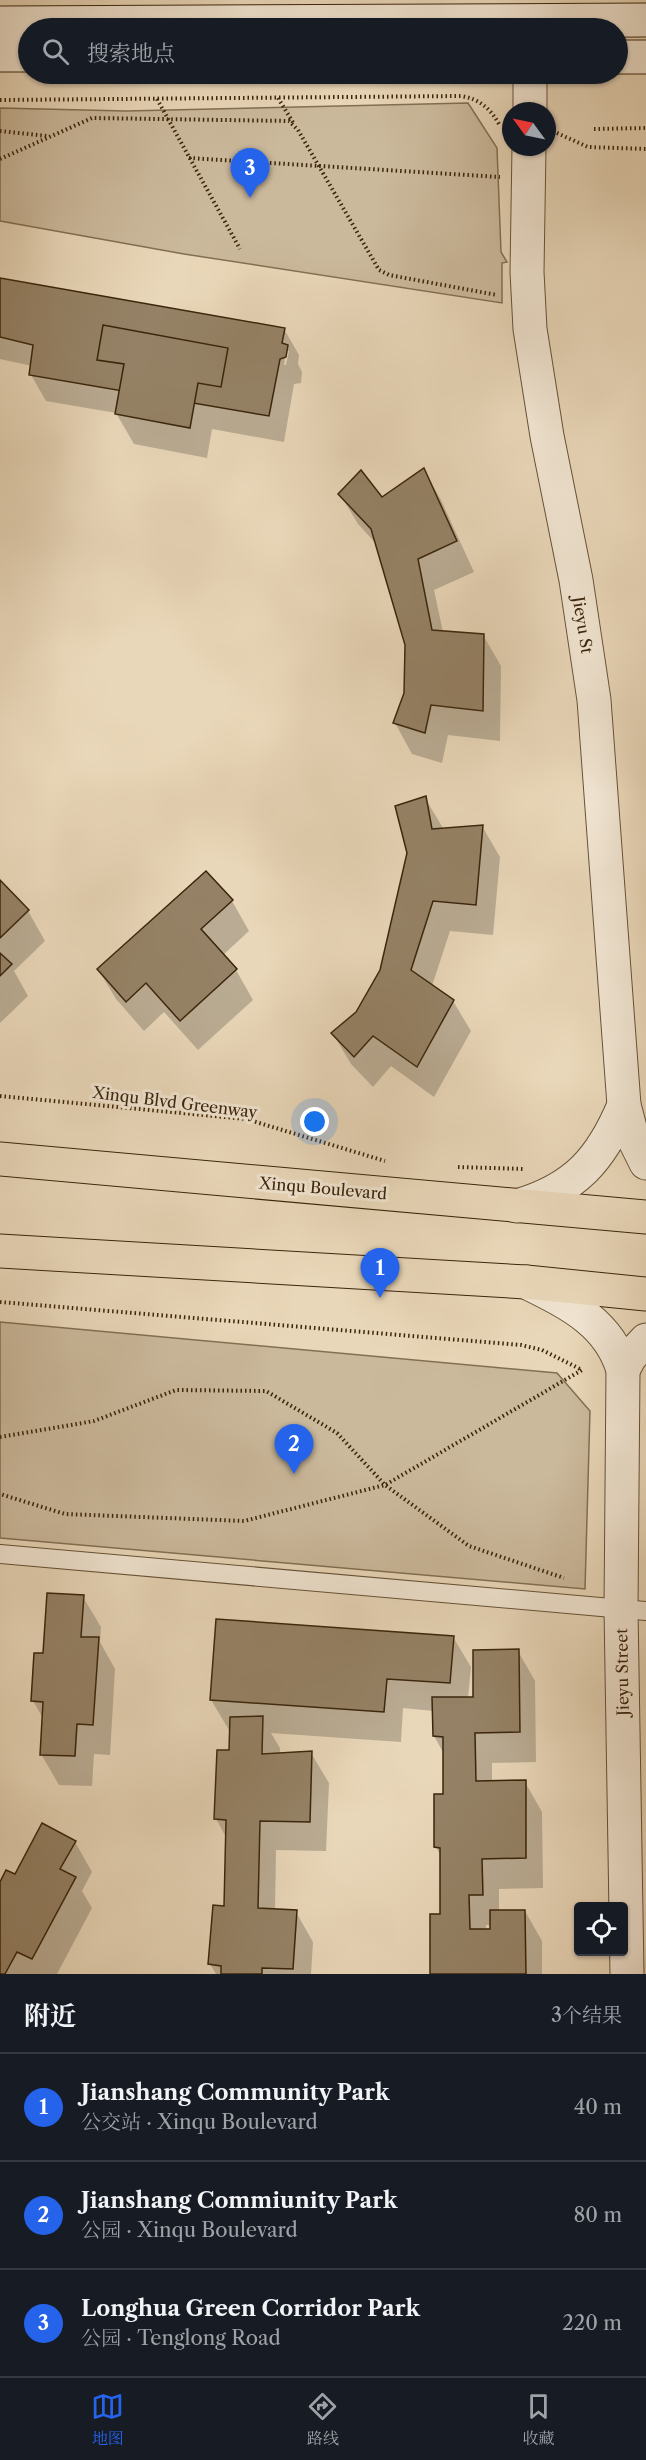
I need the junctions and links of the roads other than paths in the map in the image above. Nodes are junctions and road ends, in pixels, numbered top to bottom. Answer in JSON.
{"nodes":[{"id":1,"x":516,"y":16,"type":"edge"},
{"id":2,"x":369,"y":18,"type":"edge"},
{"id":3,"x":581,"y":18,"type":"edge"},
{"id":4,"x":628,"y":19,"type":"edge"},
{"id":5,"x":646,"y":20,"type":"edge"},
{"id":6,"x":0,"y":23,"type":"edge"},
{"id":7,"x":18,"y":23,"type":"edge"},
{"id":8,"x":0,"y":55,"type":"edge"},
{"id":9,"x":18,"y":55,"type":"edge"},
{"id":10,"x":628,"y":57,"type":"edge"},
{"id":11,"x":646,"y":57,"type":"edge"},
{"id":12,"x":530,"y":84,"type":"edge"},
{"id":13,"x":530,"y":102,"type":"edge"},
{"id":14,"x":540,"y":156,"type":"edge"},
{"id":15,"x":624,"y":1105,"type":"junction"},
{"id":16,"x":0,"y":1159,"type":"edge"},
{"id":17,"x":646,"y":1163,"type":"edge"},
{"id":18,"x":518,"y":1206,"type":"junction"},
{"id":19,"x":646,"y":1217,"type":"edge"},
{"id":20,"x":0,"y":1251,"type":"edge"},
{"id":21,"x":526,"y":1282,"type":"junction"},
{"id":22,"x":646,"y":1294,"type":"edge"},
{"id":23,"x":646,"y":1340,"type":"edge"},
{"id":24,"x":623,"y":1370,"type":"junction"},
{"id":25,"x":0,"y":1554,"type":"edge"},
{"id":26,"x":634,"y":1610,"type":"edge"},
{"id":27,"x":627,"y":1974,"type":"edge"}],
"edges":[{"from":1,"to":2,"type":"street"},
{"from":1,"to":3,"type":"street"},
{"from":4,"to":5,"type":"street"},
{"from":6,"to":7,"type":"street"},
{"from":8,"to":9,"type":"street"},
{"from":10,"to":11,"type":"street"},
{"from":12,"to":13,"type":"street"},
{"from":14,"to":15,"type":"street","name":"Jieyu St"},
{"from":15,"to":17,"type":"street","name":"Jieyu St"},
{"from":15,"to":18,"type":"street"},
{"from":16,"to":18,"type":"main road","name":"Xinqu Boulevard"},
{"from":18,"to":19,"type":"main road","name":"Xinqu Boulevard"},
{"from":20,"to":21,"type":"main road"},
{"from":21,"to":22,"type":"main road"},
{"from":21,"to":24,"type":"street","name":"Jieyu Street"},
{"from":23,"to":24,"type":"street"},
{"from":24,"to":26,"type":"street","name":"Jieyu Street"},
{"from":25,"to":26,"type":"lane"},
{"from":26,"to":27,"type":"street","name":"Jieyu Street"}]}
